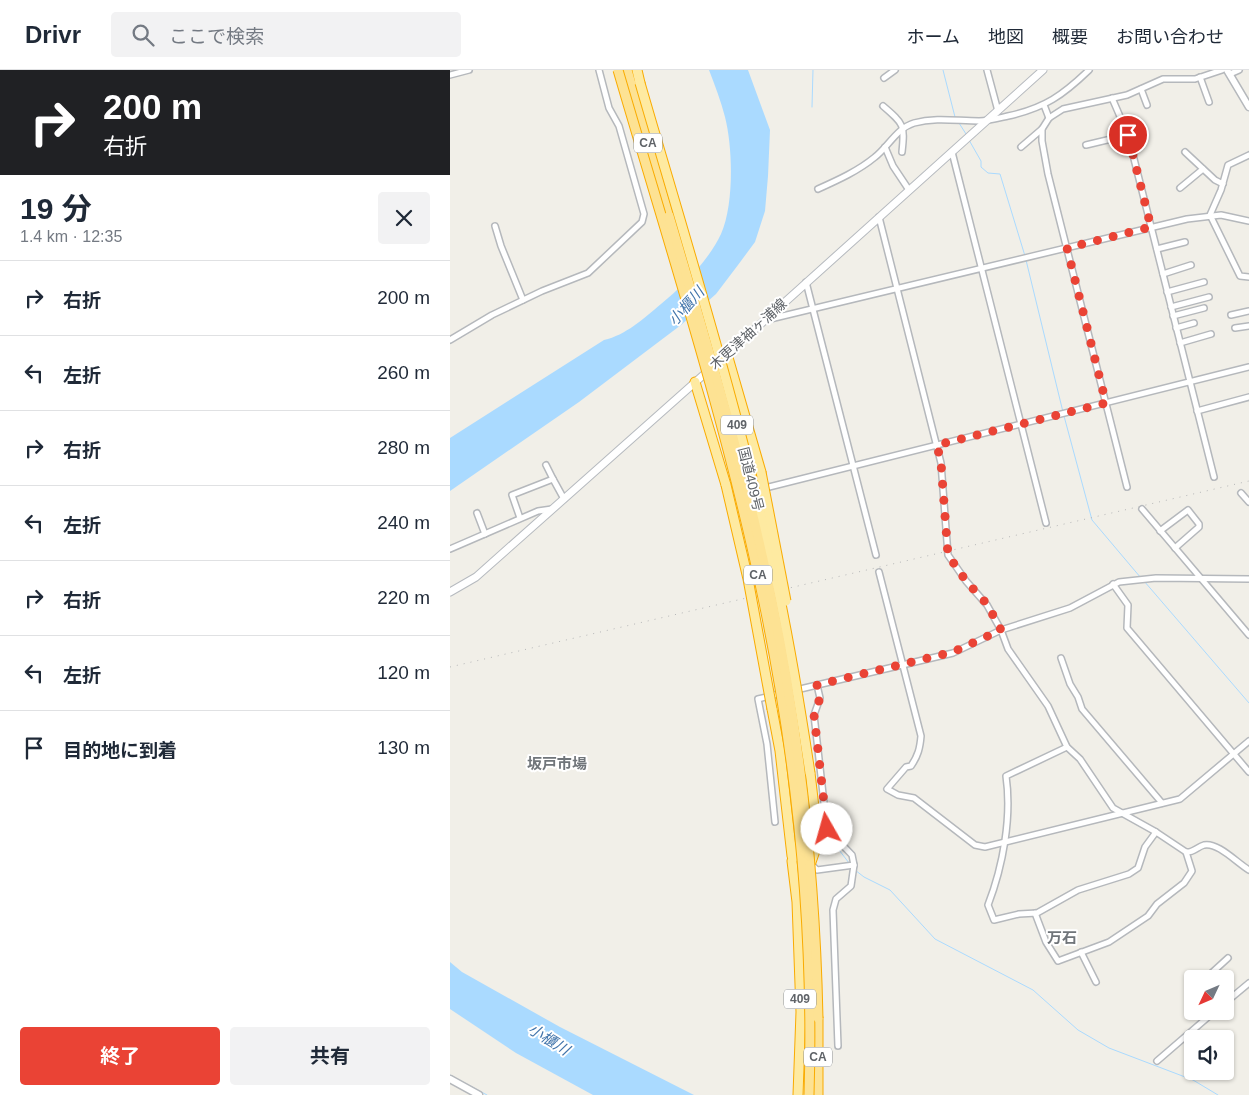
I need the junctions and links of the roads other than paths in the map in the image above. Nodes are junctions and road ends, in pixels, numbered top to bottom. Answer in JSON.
{"nodes":[{"id":1,"x":468,"y":70,"type":"edge"},
{"id":2,"x":600,"y":70,"type":"edge"},
{"id":3,"x":618,"y":70,"type":"edge"},
{"id":4,"x":627,"y":70,"type":"edge"},
{"id":5,"x":637,"y":70,"type":"edge"},
{"id":6,"x":895,"y":70,"type":"edge"},
{"id":7,"x":988,"y":70,"type":"edge"},
{"id":8,"x":1043,"y":70,"type":"edge"},
{"id":9,"x":1089,"y":70,"type":"edge"},
{"id":10,"x":1222,"y":70,"type":"edge"},
{"id":11,"x":1239,"y":70,"type":"edge"},
{"id":12,"x":1228,"y":72,"type":"edge"},
{"id":13,"x":450,"y":75,"type":"edge"},
{"id":14,"x":1200,"y":77,"type":"junction"},
{"id":15,"x":884,"y":78,"type":"dead end"},
{"id":16,"x":1141,"y":89,"type":"junction"},
{"id":17,"x":1112,"y":98,"type":"junction"},
{"id":18,"x":1209,"y":102,"type":"dead end"},
{"id":19,"x":1044,"y":105,"type":"junction"},
{"id":20,"x":1147,"y":105,"type":"dead end"},
{"id":21,"x":883,"y":106,"type":"dead end"},
{"id":22,"x":1249,"y":106,"type":"edge"},
{"id":23,"x":998,"y":111,"type":"junction"},
{"id":24,"x":1049,"y":118,"type":"junction"},
{"id":25,"x":988,"y":120,"type":"junction"},
{"id":26,"x":904,"y":128,"type":"junction"},
{"id":27,"x":1042,"y":129,"type":"junction"},
{"id":28,"x":1128,"y":135,"type":"junction"},
{"id":29,"x":1086,"y":145,"type":"dead end"},
{"id":30,"x":885,"y":147,"type":"junction"},
{"id":31,"x":1021,"y":147,"type":"dead end"},
{"id":32,"x":902,"y":152,"type":"dead end"},
{"id":33,"x":952,"y":152,"type":"junction"},
{"id":34,"x":1185,"y":152,"type":"dead end"},
{"id":35,"x":1249,"y":155,"type":"edge"},
{"id":36,"x":1203,"y":169,"type":"junction"},
{"id":37,"x":1223,"y":184,"type":"junction"},
{"id":38,"x":1180,"y":188,"type":"dead end"},
{"id":39,"x":818,"y":189,"type":"dead end"},
{"id":40,"x":909,"y":190,"type":"junction"},
{"id":41,"x":1210,"y":216,"type":"junction"},
{"id":42,"x":879,"y":217,"type":"junction"},
{"id":43,"x":1249,"y":221,"type":"edge"},
{"id":44,"x":495,"y":226,"type":"dead end"},
{"id":45,"x":1151,"y":227,"type":"junction"},
{"id":46,"x":1185,"y":242,"type":"dead end"},
{"id":47,"x":1067,"y":248,"type":"junction"},
{"id":48,"x":1157,"y":249,"type":"junction"},
{"id":49,"x":1191,"y":265,"type":"dead end"},
{"id":50,"x":982,"y":269,"type":"junction"},
{"id":51,"x":1163,"y":274,"type":"junction"},
{"id":52,"x":1249,"y":277,"type":"edge"},
{"id":53,"x":806,"y":281,"type":"junction"},
{"id":54,"x":1204,"y":282,"type":"dead end"},
{"id":55,"x":897,"y":290,"type":"junction"},
{"id":56,"x":1168,"y":292,"type":"junction"},
{"id":57,"x":1208,"y":297,"type":"dead end"},
{"id":58,"x":523,"y":300,"type":"junction"},
{"id":59,"x":1171,"y":307,"type":"junction"},
{"id":60,"x":1204,"y":308,"type":"dead end"},
{"id":61,"x":812,"y":310,"type":"junction"},
{"id":62,"x":1249,"y":310,"type":"edge"},
{"id":63,"x":1231,"y":315,"type":"dead end"},
{"id":64,"x":1173,"y":316,"type":"junction"},
{"id":65,"x":763,"y":321,"type":"junction"},
{"id":66,"x":1194,"y":323,"type":"dead end"},
{"id":67,"x":1249,"y":326,"type":"edge"},
{"id":68,"x":1176,"y":328,"type":"junction"},
{"id":69,"x":1235,"y":328,"type":"dead end"},
{"id":70,"x":1211,"y":334,"type":"dead end"},
{"id":71,"x":450,"y":340,"type":"edge"},
{"id":72,"x":1180,"y":343,"type":"junction"},
{"id":73,"x":727,"y":354,"type":"junction"},
{"id":74,"x":1249,"y":368,"type":"edge"},
{"id":75,"x":695,"y":382,"type":"junction"},
{"id":76,"x":1190,"y":382,"type":"junction"},
{"id":77,"x":1249,"y":397,"type":"edge"},
{"id":78,"x":1106,"y":403,"type":"junction"},
{"id":79,"x":1197,"y":411,"type":"junction"},
{"id":80,"x":1021,"y":424,"type":"junction"},
{"id":81,"x":937,"y":445,"type":"junction"},
{"id":82,"x":546,"y":465,"type":"dead end"},
{"id":83,"x":854,"y":467,"type":"junction"},
{"id":84,"x":1214,"y":477,"type":"dead end"},
{"id":85,"x":553,"y":479,"type":"junction"},
{"id":86,"x":769,"y":487,"type":"dead end"},
{"id":87,"x":1127,"y":487,"type":"dead end"},
{"id":88,"x":1241,"y":493,"type":"dead end"},
{"id":89,"x":564,"y":499,"type":"junction"},
{"id":90,"x":1249,"y":502,"type":"edge"},
{"id":91,"x":552,"y":509,"type":"junction"},
{"id":92,"x":1142,"y":509,"type":"dead end"},
{"id":93,"x":477,"y":512,"type":"dead end"},
{"id":94,"x":520,"y":518,"type":"junction"},
{"id":95,"x":1046,"y":523,"type":"dead end"},
{"id":96,"x":1160,"y":531,"type":"junction"},
{"id":97,"x":485,"y":534,"type":"junction"},
{"id":98,"x":1175,"y":548,"type":"junction"},
{"id":99,"x":450,"y":549,"type":"edge"},
{"id":100,"x":876,"y":555,"type":"dead end"},
{"id":101,"x":879,"y":572,"type":"dead end"},
{"id":102,"x":1200,"y":578,"type":"junction"},
{"id":103,"x":1249,"y":579,"type":"edge"},
{"id":104,"x":1113,"y":584,"type":"junction"},
{"id":105,"x":450,"y":592,"type":"edge"},
{"id":106,"x":1001,"y":630,"type":"junction"},
{"id":107,"x":1249,"y":635,"type":"edge"},
{"id":108,"x":1062,"y":658,"type":"dead end"},
{"id":109,"x":903,"y":664,"type":"junction"},
{"id":110,"x":817,"y":685,"type":"junction"},
{"id":111,"x":800,"y":705,"type":"junction"},
{"id":112,"x":1249,"y":741,"type":"edge"},
{"id":113,"x":1067,"y":747,"type":"junction"},
{"id":114,"x":1234,"y":754,"type":"junction"},
{"id":115,"x":1249,"y":772,"type":"edge"},
{"id":116,"x":1162,"y":803,"type":"junction"},
{"id":117,"x":814,"y":808,"type":"junction"},
{"id":118,"x":1120,"y":813,"type":"junction"},
{"id":119,"x":775,"y":822,"type":"dead end"},
{"id":120,"x":1156,"y":832,"type":"junction"},
{"id":121,"x":1004,"y":843,"type":"junction"},
{"id":122,"x":1186,"y":852,"type":"junction"},
{"id":123,"x":792,"y":861,"type":"junction"},
{"id":124,"x":811,"y":864,"type":"junction"},
{"id":125,"x":854,"y":865,"type":"junction"},
{"id":126,"x":1249,"y":870,"type":"edge"},
{"id":127,"x":797,"y":902,"type":"junction"},
{"id":128,"x":1035,"y":913,"type":"junction"},
{"id":129,"x":1081,"y":952,"type":"junction"},
{"id":130,"x":1228,"y":958,"type":"dead end"},
{"id":131,"x":1215,"y":970,"type":"edge"},
{"id":132,"x":1096,"y":982,"type":"dead end"},
{"id":133,"x":1249,"y":983,"type":"edge"},
{"id":134,"x":1234,"y":996,"type":"edge"},
{"id":135,"x":1205,"y":1020,"type":"edge"},
{"id":136,"x":838,"y":1046,"type":"dead end"},
{"id":137,"x":1157,"y":1061,"type":"dead end"},
{"id":138,"x":450,"y":1079,"type":"edge"},
{"id":139,"x":479,"y":1095,"type":"edge"},
{"id":140,"x":798,"y":1095,"type":"edge"},
{"id":141,"x":809,"y":1095,"type":"edge"},
{"id":142,"x":818,"y":1095,"type":"edge"}],
"edges":[{"from":1,"to":13,"type":"street"},
{"from":2,"to":58,"type":"street"},
{"from":3,"to":141,"type":"highway","number":"CA","bridge":true},
{"from":4,"to":142,"type":"highway","number":"CA","bridge":true},
{"from":5,"to":111,"type":"highway","name":"国道409号","number":"409","bridge":true},
{"from":6,"to":15,"type":"street"},
{"from":7,"to":23,"type":"street"},
{"from":8,"to":23,"type":"main road","name":"木更津袖ヶ浦線"},
{"from":9,"to":19,"type":"street"},
{"from":10,"to":14,"type":"street"},
{"from":11,"to":12,"type":"street"},
{"from":12,"to":22,"type":"street"},
{"from":14,"to":16,"type":"street"},
{"from":14,"to":18,"type":"street"},
{"from":16,"to":17,"type":"street"},
{"from":16,"to":20,"type":"street"},
{"from":17,"to":24,"type":"street"},
{"from":17,"to":28,"type":"street"},
{"from":19,"to":24,"type":"street"},
{"from":19,"to":25,"type":"street"},
{"from":21,"to":26,"type":"street"},
{"from":23,"to":25,"type":"main road","name":"木更津袖ヶ浦線"},
{"from":24,"to":27,"type":"street"},
{"from":25,"to":26,"type":"street"},
{"from":25,"to":33,"type":"main road","name":"木更津袖ヶ浦線"},
{"from":26,"to":30,"type":"street"},
{"from":26,"to":32,"type":"street"},
{"from":27,"to":31,"type":"street"},
{"from":27,"to":47,"type":"street"},
{"from":28,"to":29,"type":"street"},
{"from":28,"to":45,"type":"street"},
{"from":30,"to":39,"type":"street"},
{"from":30,"to":40,"type":"street"},
{"from":33,"to":40,"type":"main road","name":"木更津袖ヶ浦線"},
{"from":33,"to":50,"type":"street"},
{"from":34,"to":36,"type":"street"},
{"from":35,"to":37,"type":"street"},
{"from":36,"to":37,"type":"street"},
{"from":36,"to":38,"type":"street"},
{"from":37,"to":41,"type":"street"},
{"from":40,"to":42,"type":"main road","name":"木更津袖ヶ浦線"},
{"from":41,"to":43,"type":"street"},
{"from":41,"to":45,"type":"street"},
{"from":41,"to":52,"type":"street"},
{"from":42,"to":53,"type":"main road","name":"木更津袖ヶ浦線"},
{"from":42,"to":55,"type":"street"},
{"from":44,"to":58,"type":"street"},
{"from":45,"to":47,"type":"street"},
{"from":45,"to":48,"type":"street"},
{"from":46,"to":48,"type":"street"},
{"from":47,"to":50,"type":"street"},
{"from":47,"to":78,"type":"street"},
{"from":48,"to":51,"type":"street"},
{"from":49,"to":51,"type":"street"},
{"from":50,"to":55,"type":"street"},
{"from":50,"to":80,"type":"street"},
{"from":51,"to":56,"type":"street"},
{"from":53,"to":61,"type":"street"},
{"from":53,"to":65,"type":"main road","name":"木更津袖ヶ浦線"},
{"from":54,"to":56,"type":"street"},
{"from":55,"to":61,"type":"street"},
{"from":55,"to":81,"type":"street"},
{"from":56,"to":59,"type":"street"},
{"from":57,"to":59,"type":"street"},
{"from":58,"to":71,"type":"street"},
{"from":59,"to":64,"type":"street"},
{"from":60,"to":64,"type":"street"},
{"from":61,"to":65,"type":"street"},
{"from":61,"to":83,"type":"street"},
{"from":62,"to":63,"type":"street"},
{"from":64,"to":68,"type":"street"},
{"from":65,"to":73,"type":"main road","name":"木更津袖ヶ浦線"},
{"from":66,"to":68,"type":"street"},
{"from":67,"to":69,"type":"street"},
{"from":68,"to":72,"type":"street"},
{"from":70,"to":72,"type":"street"},
{"from":72,"to":76,"type":"street"},
{"from":73,"to":75,"type":"main road","name":"木更津袖ヶ浦線"},
{"from":73,"to":111,"type":"highway","bridge":true},
{"from":74,"to":76,"type":"street"},
{"from":75,"to":89,"type":"main road","name":"木更津袖ヶ浦線"},
{"from":75,"to":123,"type":"highway","bridge":true},
{"from":76,"to":78,"type":"street"},
{"from":76,"to":79,"type":"street"},
{"from":77,"to":79,"type":"street"},
{"from":78,"to":80,"type":"street"},
{"from":78,"to":87,"type":"street"},
{"from":79,"to":84,"type":"street"},
{"from":80,"to":81,"type":"street"},
{"from":80,"to":95,"type":"street"},
{"from":81,"to":83,"type":"street"},
{"from":81,"to":106,"type":"street"},
{"from":82,"to":85,"type":"street"},
{"from":83,"to":86,"type":"street"},
{"from":83,"to":100,"type":"street"},
{"from":85,"to":89,"type":"street"},
{"from":85,"to":94,"type":"street"},
{"from":88,"to":90,"type":"street"},
{"from":89,"to":91,"type":"main road","name":"木更津袖ヶ浦線"},
{"from":91,"to":94,"type":"street"},
{"from":91,"to":105,"type":"main road","name":"木更津袖ヶ浦線"},
{"from":92,"to":96,"type":"street"},
{"from":93,"to":97,"type":"street"},
{"from":94,"to":97,"type":"street"},
{"from":96,"to":98,"type":"street"},
{"from":96,"to":98,"type":"street"},
{"from":97,"to":99,"type":"street"},
{"from":98,"to":102,"type":"street"},
{"from":101,"to":109,"type":"street"},
{"from":102,"to":103,"type":"street"},
{"from":102,"to":104,"type":"street"},
{"from":102,"to":107,"type":"street"},
{"from":104,"to":106,"type":"street"},
{"from":104,"to":114,"type":"street"},
{"from":106,"to":109,"type":"street"},
{"from":106,"to":113,"type":"street"},
{"from":108,"to":116,"type":"street"},
{"from":109,"to":110,"type":"street"},
{"from":109,"to":121,"type":"street"},
{"from":110,"to":119,"type":"street"},
{"from":110,"to":125,"type":"street"},
{"from":111,"to":117,"type":"highway","name":"国道409号","number":"409","bridge":true},
{"from":112,"to":114,"type":"street"},
{"from":113,"to":118,"type":"street"},
{"from":113,"to":121,"type":"street"},
{"from":114,"to":115,"type":"street"},
{"from":114,"to":116,"type":"street"},
{"from":116,"to":118,"type":"street"},
{"from":117,"to":123,"type":"highway","name":"国道409号","number":"409"},
{"from":117,"to":124,"type":"highway","name":"国道409号","number":"409"},
{"from":118,"to":120,"type":"street"},
{"from":118,"to":121,"type":"street"},
{"from":120,"to":122,"type":"street"},
{"from":120,"to":128,"type":"street"},
{"from":121,"to":128,"type":"street"},
{"from":122,"to":126,"type":"street"},
{"from":122,"to":129,"type":"street"},
{"from":123,"to":127,"type":"highway","name":"国道409号","number":"409"},
{"from":124,"to":125,"type":"street"},
{"from":124,"to":127,"type":"highway","name":"国道409号","number":"409"},
{"from":125,"to":136,"type":"street"},
{"from":127,"to":140,"type":"highway","name":"国道409号","number":"409"},
{"from":128,"to":129,"type":"street"},
{"from":129,"to":132,"type":"street"},
{"from":130,"to":131,"type":"street"},
{"from":133,"to":134,"type":"street"},
{"from":135,"to":137,"type":"street"},
{"from":138,"to":139,"type":"street"}]}
